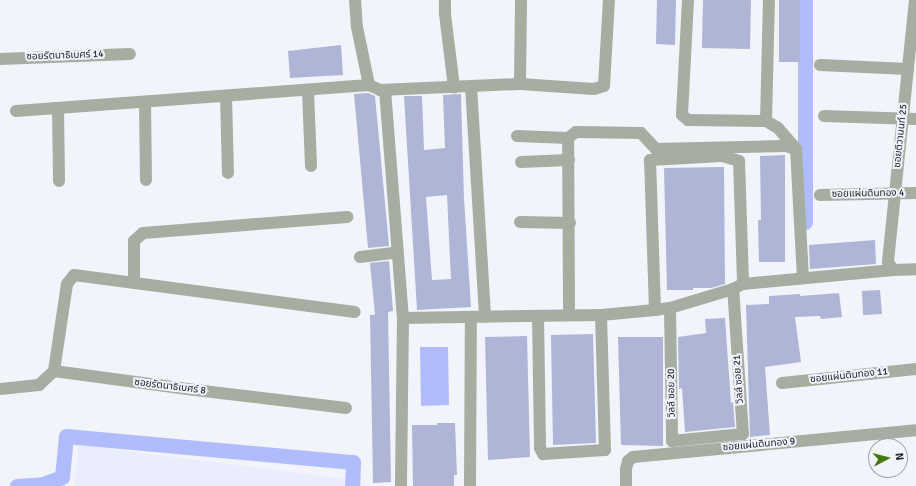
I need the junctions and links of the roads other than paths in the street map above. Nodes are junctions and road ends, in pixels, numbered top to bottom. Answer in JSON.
{"nodes":[{"id":1,"x":355,"y":0,"type":"edge"},
{"id":2,"x":445,"y":0,"type":"edge"},
{"id":3,"x":521,"y":0,"type":"edge"},
{"id":4,"x":609,"y":0,"type":"edge"},
{"id":5,"x":688,"y":0,"type":"edge"},
{"id":6,"x":769,"y":0,"type":"edge"},
{"id":7,"x":915,"y":0,"type":"edge"},
{"id":8,"x":130,"y":54,"type":"dead end"},
{"id":9,"x":0,"y":59,"type":"edge"},
{"id":10,"x":820,"y":65,"type":"dead end"},
{"id":11,"x":908,"y":69,"type":"junction"},
{"id":12,"x":520,"y":84,"type":"junction"},
{"id":13,"x":369,"y":86,"type":"junction"},
{"id":14,"x":471,"y":86,"type":"junction"},
{"id":15,"x":454,"y":87,"type":"junction"},
{"id":16,"x":385,"y":90,"type":"junction"},
{"id":17,"x":308,"y":91,"type":"junction"},
{"id":18,"x":226,"y":97,"type":"junction"},
{"id":19,"x":145,"y":102,"type":"junction"},
{"id":20,"x":58,"y":108,"type":"junction"},
{"id":21,"x":16,"y":111,"type":"dead end"},
{"id":22,"x":824,"y":116,"type":"dead end"},
{"id":23,"x":903,"y":119,"type":"junction"},
{"id":24,"x":916,"y":119,"type":"edge"},
{"id":25,"x":766,"y":121,"type":"junction"},
{"id":26,"x":517,"y":136,"type":"dead end"},
{"id":27,"x":568,"y":138,"type":"junction"},
{"id":28,"x":796,"y":149,"type":"junction"},
{"id":29,"x":568,"y":160,"type":"junction"},
{"id":30,"x":521,"y":162,"type":"dead end"},
{"id":31,"x":311,"y":166,"type":"dead end"},
{"id":32,"x":228,"y":173,"type":"dead end"},
{"id":33,"x":146,"y":180,"type":"dead end"},
{"id":34,"x":59,"y":181,"type":"dead end"},
{"id":35,"x":916,"y":193,"type":"edge"},
{"id":36,"x":820,"y":195,"type":"dead end"},
{"id":37,"x":895,"y":195,"type":"junction"},
{"id":38,"x":347,"y":217,"type":"dead end"},
{"id":39,"x":520,"y":222,"type":"dead end"},
{"id":40,"x":570,"y":222,"type":"junction"},
{"id":41,"x":398,"y":252,"type":"junction"},
{"id":42,"x":360,"y":257,"type":"dead end"},
{"id":43,"x":916,"y":269,"type":"edge"},
{"id":44,"x":893,"y":270,"type":"junction"},
{"id":45,"x":803,"y":278,"type":"junction"},
{"id":46,"x":134,"y":283,"type":"junction"},
{"id":47,"x":738,"y":286,"type":"junction"},
{"id":48,"x":569,"y":308,"type":"dead end"},
{"id":49,"x":670,"y":308,"type":"junction"},
{"id":50,"x":655,"y":310,"type":"junction"},
{"id":51,"x":355,"y":312,"type":"dead end"},
{"id":52,"x":601,"y":315,"type":"junction"},
{"id":53,"x":538,"y":316,"type":"junction"},
{"id":54,"x":485,"y":317,"type":"junction"},
{"id":55,"x":403,"y":318,"type":"junction"},
{"id":56,"x":472,"y":318,"type":"junction"},
{"id":57,"x":916,"y":369,"type":"edge"},
{"id":58,"x":54,"y":371,"type":"junction"},
{"id":59,"x":782,"y":383,"type":"dead end"},
{"id":60,"x":0,"y":389,"type":"edge"},
{"id":61,"x":346,"y":408,"type":"dead end"},
{"id":62,"x":916,"y":430,"type":"edge"},
{"id":63,"x":710,"y":437,"type":"joint"},
{"id":64,"x":401,"y":486,"type":"edge"},
{"id":65,"x":470,"y":486,"type":"edge"},
{"id":66,"x":626,"y":486,"type":"edge"}],
"edges":[{"from":1,"to":13,"type":"street"},
{"from":2,"to":15,"type":"street"},
{"from":3,"to":12,"type":"street"},
{"from":4,"to":12,"type":"street"},
{"from":5,"to":25,"type":"street"},
{"from":6,"to":25,"type":"street"},
{"from":7,"to":11,"type":"street","name":"ซอยติวานนท์ 25"},
{"from":8,"to":9,"type":"street","name":"ซอยรัตนาธิเบศร์ 14"},
{"from":10,"to":11,"type":"street"},
{"from":11,"to":23,"type":"street","name":"ซอยติวานนท์ 25"},
{"from":12,"to":14,"type":"street"},
{"from":13,"to":16,"type":"street"},
{"from":13,"to":17,"type":"street"},
{"from":14,"to":15,"type":"street"},
{"from":14,"to":54,"type":"street"},
{"from":15,"to":16,"type":"street"},
{"from":16,"to":41,"type":"street"},
{"from":17,"to":18,"type":"street"},
{"from":17,"to":31,"type":"street"},
{"from":18,"to":19,"type":"street"},
{"from":18,"to":32,"type":"street"},
{"from":19,"to":20,"type":"street"},
{"from":19,"to":33,"type":"street"},
{"from":20,"to":21,"type":"street"},
{"from":20,"to":34,"type":"street"},
{"from":22,"to":23,"type":"street"},
{"from":23,"to":24,"type":"street"},
{"from":23,"to":37,"type":"street","name":"ซอยติวานนท์ 25"},
{"from":25,"to":28,"type":"street"},
{"from":26,"to":27,"type":"street"},
{"from":27,"to":28,"type":"street"},
{"from":27,"to":29,"type":"street"},
{"from":28,"to":45,"type":"street"},
{"from":29,"to":30,"type":"street"},
{"from":29,"to":40,"type":"street"},
{"from":35,"to":37,"type":"street","name":"ซอยแผ่นดินทอง 4"},
{"from":36,"to":37,"type":"street","name":"ซอยแผ่นดินทอง 4"},
{"from":37,"to":44,"type":"street","name":"ซอยติวานนท์ 25"},
{"from":38,"to":46,"type":"street"},
{"from":39,"to":40,"type":"street"},
{"from":40,"to":48,"type":"street"},
{"from":41,"to":42,"type":"street"},
{"from":41,"to":55,"type":"street"},
{"from":43,"to":44,"type":"street"},
{"from":44,"to":45,"type":"street"},
{"from":45,"to":47,"type":"street"},
{"from":46,"to":51,"type":"street"},
{"from":46,"to":58,"type":"street"},
{"from":47,"to":49,"type":"street"},
{"from":47,"to":50,"type":"street"},
{"from":47,"to":63,"type":"street","name":"วิลล์ ซอย 21"},
{"from":49,"to":50,"type":"street"},
{"from":49,"to":63,"type":"street","name":"วิลล์ ซอย 20"},
{"from":50,"to":52,"type":"street"},
{"from":52,"to":53,"type":"street"},
{"from":52,"to":53,"type":"street"},
{"from":53,"to":54,"type":"street"},
{"from":54,"to":56,"type":"street"},
{"from":55,"to":56,"type":"street"},
{"from":55,"to":64,"type":"street"},
{"from":56,"to":65,"type":"street"},
{"from":57,"to":59,"type":"street","name":"ซอยแผ่นดินทอง 11"},
{"from":58,"to":60,"type":"street"},
{"from":58,"to":61,"type":"street","name":"ซอยรัตนาธิเบศร์ 8"},
{"from":62,"to":66,"type":"street","name":"ซอยแผ่นดินทอง 9"}]}
